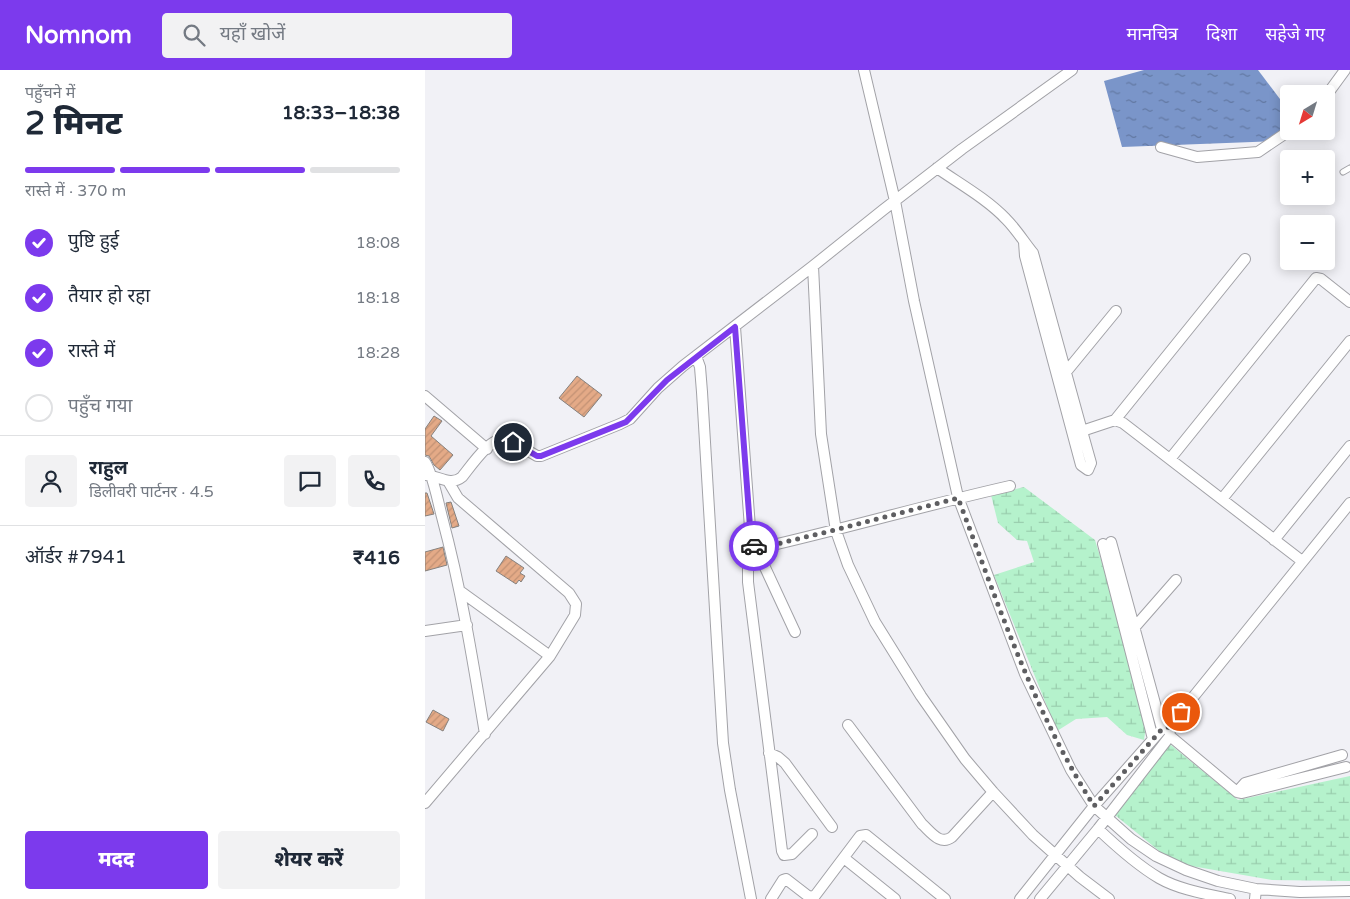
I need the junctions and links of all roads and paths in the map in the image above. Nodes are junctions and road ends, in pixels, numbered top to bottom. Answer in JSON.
{"nodes":[{"id":1,"x":864,"y":70,"type":"edge"},
{"id":2,"x":1072,"y":70,"type":"edge"},
{"id":3,"x":1345,"y":70,"type":"edge"},
{"id":4,"x":1334,"y":85,"type":"edge"},
{"id":5,"x":1280,"y":137,"type":"edge"},
{"id":6,"x":1161,"y":147,"type":"dead end"},
{"id":7,"x":937,"y":168,"type":"junction"},
{"id":8,"x":1350,"y":168,"type":"edge"},
{"id":9,"x":1343,"y":172,"type":"dead end"},
{"id":10,"x":895,"y":201,"type":"junction"},
{"id":11,"x":1024,"y":242,"type":"junction"},
{"id":12,"x":1245,"y":259,"type":"dead end"},
{"id":13,"x":813,"y":266,"type":"junction"},
{"id":14,"x":1350,"y":302,"type":"edge"},
{"id":15,"x":1116,"y":311,"type":"dead end"},
{"id":16,"x":735,"y":327,"type":"junction"},
{"id":17,"x":1350,"y":341,"type":"edge"},
{"id":18,"x":696,"y":356,"type":"junction"},
{"id":19,"x":1066,"y":372,"type":"junction"},
{"id":20,"x":425,"y":396,"type":"edge"},
{"id":21,"x":1115,"y":420,"type":"junction"},
{"id":22,"x":1082,"y":430,"type":"junction"},
{"id":23,"x":1350,"y":446,"type":"edge"},
{"id":24,"x":487,"y":449,"type":"junction"},
{"id":25,"x":1170,"y":459,"type":"junction"},
{"id":26,"x":425,"y":462,"type":"edge"},
{"id":27,"x":427,"y":475,"type":"edge"},
{"id":28,"x":448,"y":481,"type":"junction"},
{"id":29,"x":1010,"y":486,"type":"dead end"},
{"id":30,"x":958,"y":498,"type":"junction"},
{"id":31,"x":1222,"y":499,"type":"junction"},
{"id":32,"x":1350,"y":503,"type":"edge"},
{"id":33,"x":835,"y":530,"type":"junction"},
{"id":34,"x":1274,"y":540,"type":"junction"},
{"id":35,"x":1107,"y":543,"type":"dead end"},
{"id":36,"x":755,"y":547,"type":"junction"},
{"id":37,"x":1302,"y":562,"type":"junction"},
{"id":38,"x":1176,"y":580,"type":"dead end"},
{"id":39,"x":460,"y":591,"type":"junction"},
{"id":40,"x":467,"y":624,"type":"junction"},
{"id":41,"x":1130,"y":629,"type":"junction"},
{"id":42,"x":425,"y":631,"type":"edge"},
{"id":43,"x":795,"y":632,"type":"dead end"},
{"id":44,"x":550,"y":656,"type":"junction"},
{"id":45,"x":848,"y":725,"type":"dead end"},
{"id":46,"x":1167,"y":731,"type":"junction"},
{"id":47,"x":485,"y":734,"type":"junction"},
{"id":48,"x":1153,"y":739,"type":"junction"},
{"id":49,"x":769,"y":753,"type":"junction"},
{"id":50,"x":1342,"y":755,"type":"dead end"},
{"id":51,"x":1346,"y":767,"type":"dead end"},
{"id":52,"x":993,"y":792,"type":"junction"},
{"id":53,"x":1237,"y":792,"type":"junction"},
{"id":54,"x":427,"y":797,"type":"edge"},
{"id":55,"x":1094,"y":806,"type":"junction"},
{"id":56,"x":1106,"y":817,"type":"junction"},
{"id":57,"x":832,"y":826,"type":"dead end"},
{"id":58,"x":1098,"y":829,"type":"junction"},
{"id":59,"x":812,"y":834,"type":"dead end"},
{"id":60,"x":1055,"y":854,"type":"junction"},
{"id":61,"x":844,"y":858,"type":"junction"},
{"id":62,"x":1067,"y":866,"type":"junction"},
{"id":63,"x":1350,"y":891,"type":"edge"},
{"id":64,"x":1255,"y":894,"type":"edge"},
{"id":65,"x":1267,"y":894,"type":"edge"},
{"id":66,"x":751,"y":899,"type":"edge"},
{"id":67,"x":771,"y":899,"type":"edge"},
{"id":68,"x":895,"y":899,"type":"edge"},
{"id":69,"x":945,"y":899,"type":"edge"},
{"id":70,"x":1020,"y":899,"type":"edge"},
{"id":71,"x":1040,"y":899,"type":"edge"},
{"id":72,"x":1109,"y":899,"type":"edge"},
{"id":73,"x":1230,"y":899,"type":"edge"}],
"edges":[{"from":1,"to":10,"type":"street"},
{"from":2,"to":7,"type":"street"},
{"from":3,"to":4,"type":"street"},
{"from":5,"to":6,"type":"street"},
{"from":7,"to":10,"type":"street"},
{"from":7,"to":11,"type":"street"},
{"from":8,"to":9,"type":"lane"},
{"from":10,"to":13,"type":"street"},
{"from":10,"to":30,"type":"street"},
{"from":11,"to":19,"type":"street"},
{"from":11,"to":22,"type":"street"},
{"from":12,"to":21,"type":"street"},
{"from":13,"to":16,"type":"street"},
{"from":13,"to":33,"type":"street"},
{"from":14,"to":25,"type":"street"},
{"from":15,"to":19,"type":"street"},
{"from":16,"to":18,"type":"street"},
{"from":16,"to":36,"type":"street"},
{"from":17,"to":31,"type":"street"},
{"from":18,"to":24,"type":"street"},
{"from":18,"to":66,"type":"street"},
{"from":19,"to":22,"type":"street"},
{"from":20,"to":24,"type":"street"},
{"from":21,"to":22,"type":"street"},
{"from":21,"to":25,"type":"street"},
{"from":23,"to":34,"type":"street"},
{"from":24,"to":28,"type":"street"},
{"from":25,"to":31,"type":"street"},
{"from":26,"to":27,"type":"street"},
{"from":27,"to":28,"type":"street"},
{"from":27,"to":39,"type":"street"},
{"from":28,"to":44,"type":"street"},
{"from":29,"to":30,"type":"street"},
{"from":30,"to":33,"type":"street"},
{"from":30,"to":55,"type":"street"},
{"from":31,"to":34,"type":"street"},
{"from":32,"to":37,"type":"street"},
{"from":33,"to":36,"type":"street"},
{"from":33,"to":52,"type":"street"},
{"from":34,"to":37,"type":"street"},
{"from":35,"to":41,"type":"street"},
{"from":36,"to":43,"type":"street"},
{"from":36,"to":49,"type":"street"},
{"from":37,"to":46,"type":"street"},
{"from":38,"to":41,"type":"street"},
{"from":39,"to":40,"type":"street"},
{"from":39,"to":44,"type":"street"},
{"from":40,"to":42,"type":"street"},
{"from":40,"to":47,"type":"street"},
{"from":41,"to":46,"type":"street"},
{"from":41,"to":48,"type":"street"},
{"from":44,"to":47,"type":"street"},
{"from":45,"to":52,"type":"street"},
{"from":46,"to":48,"type":"street"},
{"from":46,"to":53,"type":"street"},
{"from":46,"to":56,"type":"street"},
{"from":47,"to":54,"type":"street"},
{"from":48,"to":55,"type":"street"},
{"from":49,"to":57,"type":"street"},
{"from":49,"to":59,"type":"street"},
{"from":50,"to":53,"type":"street"},
{"from":51,"to":53,"type":"street"},
{"from":52,"to":60,"type":"street"},
{"from":55,"to":56,"type":"street"},
{"from":55,"to":60,"type":"street"},
{"from":56,"to":58,"type":"street"},
{"from":56,"to":64,"type":"street"},
{"from":58,"to":62,"type":"street"},
{"from":58,"to":73,"type":"street"},
{"from":60,"to":62,"type":"street"},
{"from":60,"to":70,"type":"street"},
{"from":61,"to":67,"type":"street"},
{"from":61,"to":68,"type":"street"},
{"from":61,"to":69,"type":"street"},
{"from":62,"to":71,"type":"street"},
{"from":62,"to":72,"type":"street"},
{"from":63,"to":65,"type":"street"},
{"from":64,"to":65,"type":"street"}]}
